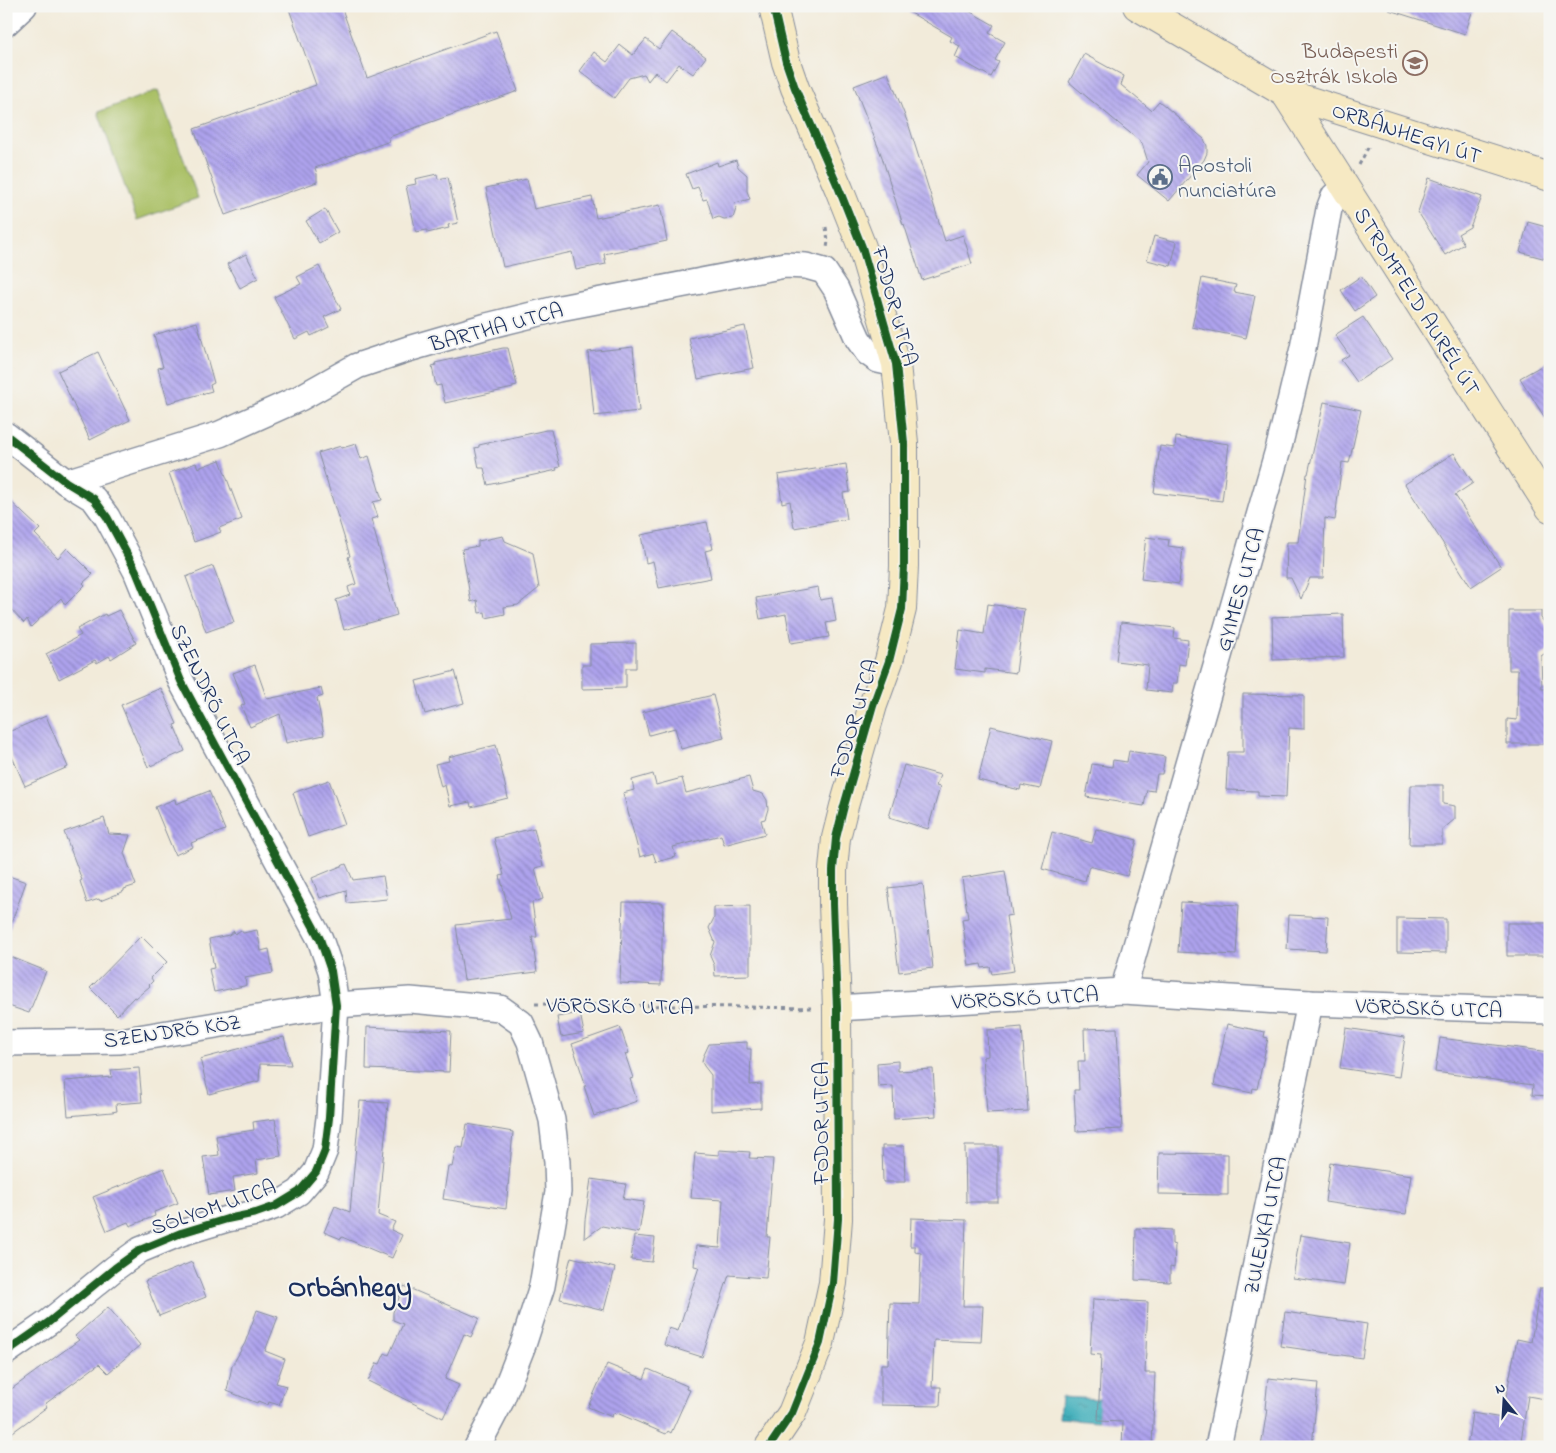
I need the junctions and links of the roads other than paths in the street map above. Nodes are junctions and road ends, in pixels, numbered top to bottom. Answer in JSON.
{"nodes":[{"id":1,"x":24,"y":6,"type":"edge"},
{"id":2,"x":773,"y":6,"type":"edge"},
{"id":3,"x":1138,"y":6,"type":"edge"},
{"id":4,"x":6,"y":23,"type":"edge"},
{"id":5,"x":1285,"y":93,"type":"junction"},
{"id":6,"x":1550,"y":177,"type":"edge"},
{"id":7,"x":1346,"y":188,"type":"junction"},
{"id":8,"x":896,"y":364,"type":"junction"},
{"id":9,"x":6,"y":434,"type":"edge"},
{"id":10,"x":66,"y":482,"type":"junction"},
{"id":11,"x":1550,"y":508,"type":"edge"},
{"id":12,"x":1123,"y":991,"type":"junction"},
{"id":13,"x":1310,"y":1003,"type":"junction"},
{"id":14,"x":336,"y":1005,"type":"junction"},
{"id":15,"x":837,"y":1008,"type":"junction"},
{"id":16,"x":1550,"y":1011,"type":"edge"},
{"id":17,"x":6,"y":1043,"type":"edge"},
{"id":18,"x":6,"y":1352,"type":"edge"},
{"id":19,"x":477,"y":1447,"type":"edge"},
{"id":20,"x":769,"y":1447,"type":"edge"},
{"id":21,"x":1218,"y":1447,"type":"edge"}],
"edges":[{"from":1,"to":4,"type":"street"},
{"from":2,"to":8,"type":"street","name":"FODOR UTCA"},
{"from":3,"to":5,"type":"street","name":"ORBÁNHEGYI ÚT"},
{"from":5,"to":6,"type":"street","name":"ORBÁNHEGYI ÚT"},
{"from":5,"to":7,"type":"street","name":"STROMFELD AURÉL ÚT"},
{"from":7,"to":11,"type":"street","name":"STROMFELD AURÉL ÚT"},
{"from":7,"to":12,"type":"street","name":"GYIMES UTCA"},
{"from":8,"to":10,"type":"street","name":"BARTHA UTCA"},
{"from":8,"to":15,"type":"street","name":"FODOR UTCA"},
{"from":9,"to":10,"type":"street","name":"SZENDRŐ UTCA"},
{"from":10,"to":14,"type":"street","name":"SZENDRŐ UTCA"},
{"from":12,"to":13,"type":"street","name":"VÖRÖSKŐ UTCA"},
{"from":12,"to":15,"type":"street","name":"VÖRÖSKŐ UTCA"},
{"from":13,"to":16,"type":"street","name":"VÖRÖSKŐ UTCA"},
{"from":13,"to":21,"type":"street","name":"ZULEJKA UTCA"},
{"from":14,"to":17,"type":"street","name":"SZENDRŐ KÖZ"},
{"from":14,"to":18,"type":"street","name":"SÓLYOM UTCA"},
{"from":14,"to":19,"type":"street"},
{"from":15,"to":20,"type":"street","name":"FODOR UTCA"}]}
